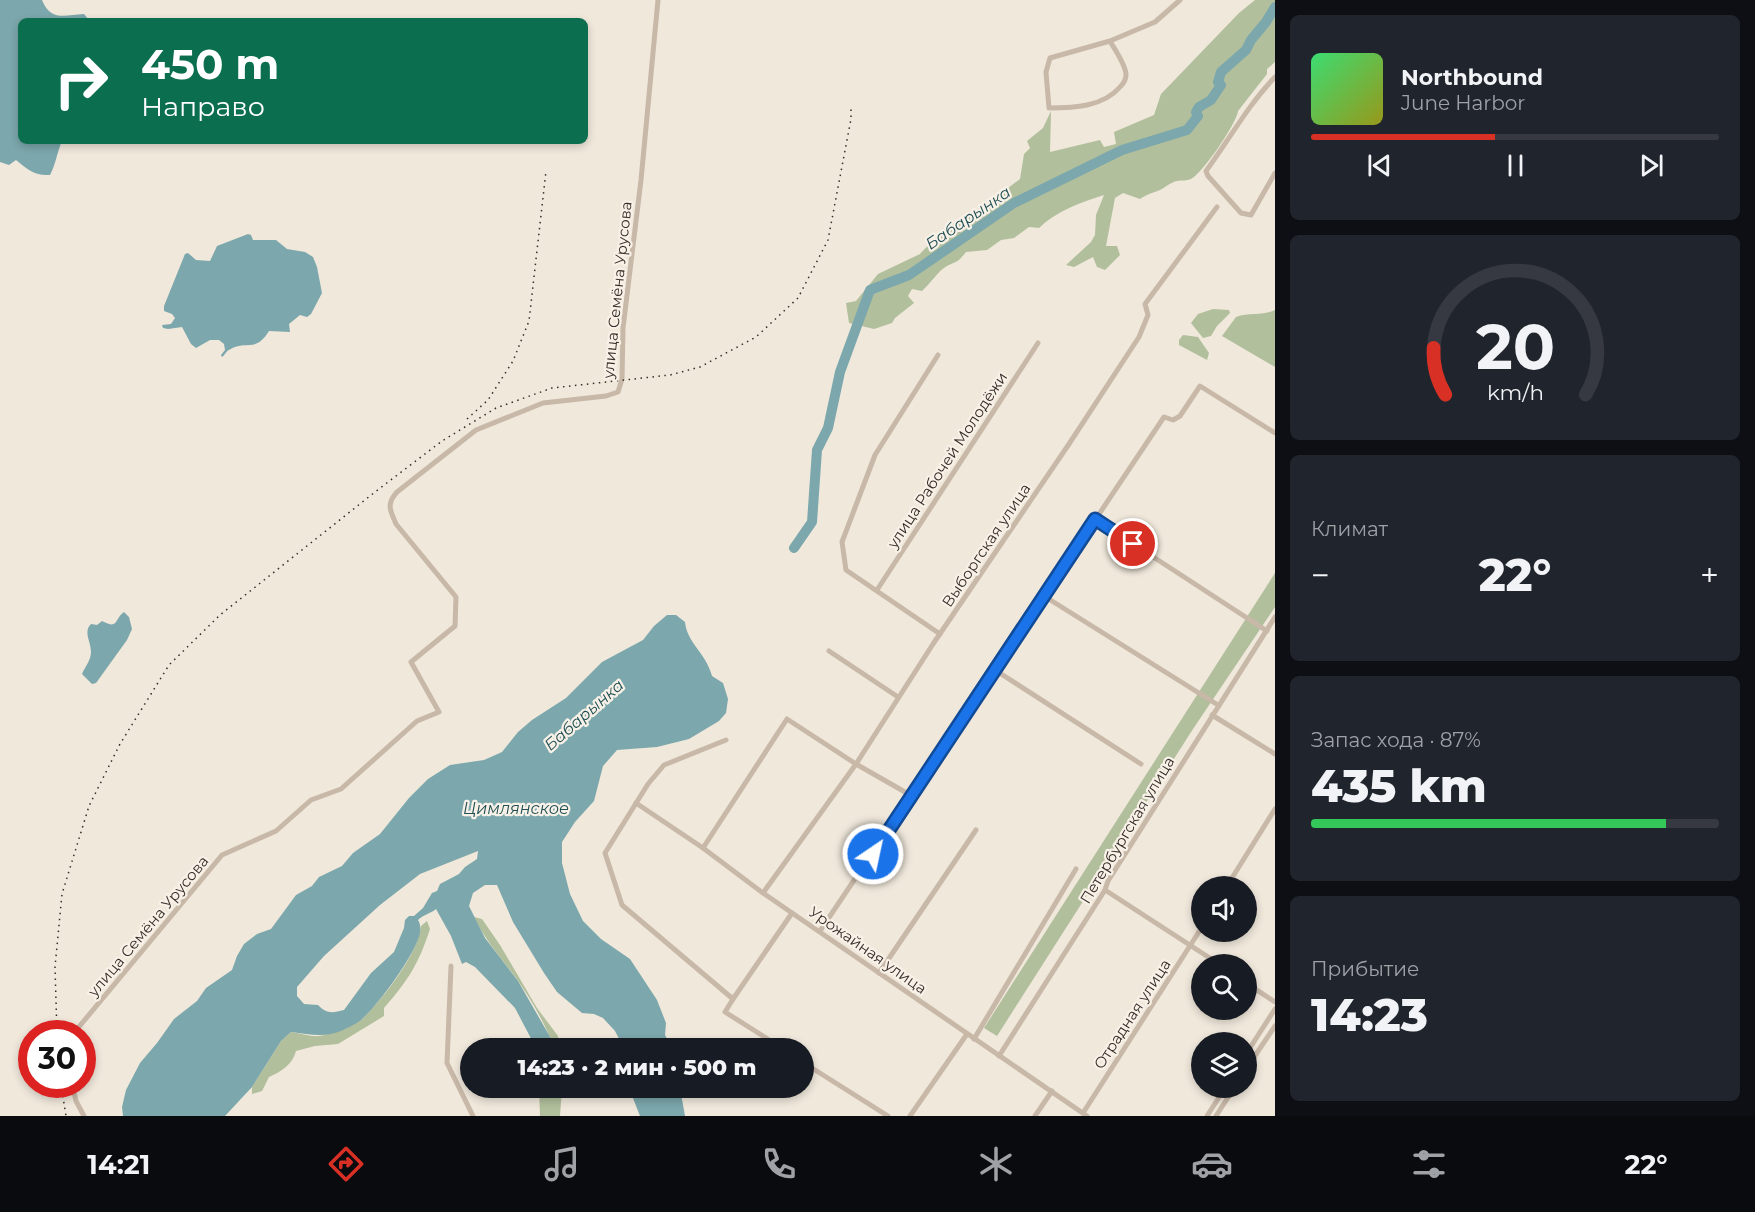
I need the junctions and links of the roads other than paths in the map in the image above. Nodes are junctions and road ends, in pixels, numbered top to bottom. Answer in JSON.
{"nodes":[{"id":1,"x":658,"y":0,"type":"edge"},
{"id":2,"x":1180,"y":0,"type":"edge"},
{"id":3,"x":1110,"y":41,"type":"junction"},
{"id":4,"x":1275,"y":77,"type":"edge"},
{"id":5,"x":1275,"y":173,"type":"edge"},
{"id":6,"x":1216,"y":207,"type":"dead end"},
{"id":7,"x":1038,"y":343,"type":"dead end"},
{"id":8,"x":938,"y":356,"type":"dead end"},
{"id":9,"x":1275,"y":433,"type":"edge"},
{"id":10,"x":1095,"y":519,"type":"junction"},
{"id":11,"x":877,"y":590,"type":"junction"},
{"id":12,"x":1044,"y":596,"type":"junction"},
{"id":13,"x":1275,"y":617,"type":"edge"},
{"id":14,"x":1267,"y":630,"type":"junction"},
{"id":15,"x":940,"y":634,"type":"junction"},
{"id":16,"x":829,"y":651,"type":"dead end"},
{"id":17,"x":995,"y":670,"type":"junction"},
{"id":18,"x":898,"y":697,"type":"junction"},
{"id":19,"x":1218,"y":705,"type":"junction"},
{"id":20,"x":1212,"y":715,"type":"junction"},
{"id":21,"x":726,"y":741,"type":"dead end"},
{"id":22,"x":1275,"y":754,"type":"edge"},
{"id":23,"x":856,"y":764,"type":"junction"},
{"id":24,"x":1141,"y":764,"type":"dead end"},
{"id":25,"x":912,"y":796,"type":"junction"},
{"id":26,"x":636,"y":803,"type":"junction"},
{"id":27,"x":1275,"y":809,"type":"edge"},
{"id":28,"x":976,"y":830,"type":"dead end"},
{"id":29,"x":703,"y":848,"type":"junction"},
{"id":30,"x":1076,"y":869,"type":"dead end"},
{"id":31,"x":1233,"y":876,"type":"edge"},
{"id":32,"x":1105,"y":890,"type":"junction"},
{"id":33,"x":763,"y":893,"type":"junction"},
{"id":34,"x":792,"y":913,"type":"junction"},
{"id":35,"x":820,"y":932,"type":"junction"},
{"id":36,"x":1193,"y":942,"type":"edge"},
{"id":37,"x":1191,"y":945,"type":"junction"},
{"id":38,"x":1205,"y":954,"type":"edge"},
{"id":39,"x":451,"y":966,"type":"dead end"},
{"id":40,"x":879,"y":973,"type":"junction"},
{"id":41,"x":1257,"y":990,"type":"edge"},
{"id":42,"x":733,"y":999,"type":"junction"},
{"id":43,"x":1275,"y":1002,"type":"edge"},
{"id":44,"x":1275,"y":1009,"type":"edge"},
{"id":45,"x":85,"y":1020,"type":"edge"},
{"id":46,"x":1275,"y":1026,"type":"edge"},
{"id":47,"x":967,"y":1034,"type":"junction"},
{"id":48,"x":1257,"y":1037,"type":"edge"},
{"id":49,"x":766,"y":1038,"type":"edge"},
{"id":50,"x":974,"y":1039,"type":"junction"},
{"id":51,"x":1257,"y":1053,"type":"edge"},
{"id":52,"x":999,"y":1056,"type":"junction"},
{"id":53,"x":814,"y":1068,"type":"edge"},
{"id":54,"x":1052,"y":1091,"type":"junction"},
{"id":55,"x":75,"y":1098,"type":"edge"},
{"id":56,"x":1219,"y":1098,"type":"edge"},
{"id":57,"x":1228,"y":1098,"type":"edge"},
{"id":58,"x":1085,"y":1114,"type":"edge"},
{"id":59,"x":84,"y":1116,"type":"edge"},
{"id":60,"x":473,"y":1116,"type":"edge"},
{"id":61,"x":888,"y":1116,"type":"edge"},
{"id":62,"x":910,"y":1116,"type":"edge"},
{"id":63,"x":1035,"y":1116,"type":"edge"},
{"id":64,"x":1207,"y":1116,"type":"edge"},
{"id":65,"x":1216,"y":1116,"type":"edge"}],
"edges":[{"from":1,"to":45,"type":"street","name":"улица Семёна Урусова"},
{"from":2,"to":3,"type":"street"},
{"from":3,"to":3,"type":"street"},
{"from":4,"to":5,"type":"street"},
{"from":6,"to":15,"type":"street","name":"Выборгская улица"},
{"from":7,"to":11,"type":"street","name":"улица Рабочей Молодёжи"},
{"from":8,"to":11,"type":"street"},
{"from":9,"to":10,"type":"street"},
{"from":10,"to":12,"type":"street"},
{"from":10,"to":14,"type":"street"},
{"from":11,"to":15,"type":"street"},
{"from":12,"to":17,"type":"street"},
{"from":12,"to":19,"type":"street"},
{"from":13,"to":14,"type":"street","name":"Петербургская улица"},
{"from":14,"to":19,"type":"street","name":"Петербургская улица"},
{"from":15,"to":18,"type":"street","name":"Выборгская улица"},
{"from":16,"to":18,"type":"street"},
{"from":17,"to":24,"type":"street"},
{"from":17,"to":25,"type":"street"},
{"from":18,"to":23,"type":"street","name":"Выборгская улица"},
{"from":19,"to":20,"type":"street","name":"Петербургская улица"},
{"from":20,"to":22,"type":"street"},
{"from":20,"to":32,"type":"street","name":"Петербургская улица"},
{"from":21,"to":26,"type":"street"},
{"from":23,"to":25,"type":"street"},
{"from":23,"to":29,"type":"street"},
{"from":23,"to":33,"type":"street","name":"Выборгская улица"},
{"from":25,"to":35,"type":"street"},
{"from":26,"to":29,"type":"street","name":"Урожайная улица"},
{"from":26,"to":42,"type":"street"},
{"from":27,"to":31,"type":"street"},
{"from":28,"to":40,"type":"street"},
{"from":29,"to":33,"type":"street","name":"Урожайная улица"},
{"from":30,"to":50,"type":"street","name":"Петербургская улица"},
{"from":32,"to":37,"type":"street"},
{"from":32,"to":52,"type":"street","name":"Петербургская улица"},
{"from":33,"to":34,"type":"street","name":"Урожайная улица"},
{"from":34,"to":35,"type":"street","name":"Урожайная улица"},
{"from":34,"to":42,"type":"street"},
{"from":35,"to":40,"type":"street","name":"Урожайная улица"},
{"from":36,"to":37,"type":"street","name":"Отрадная улица"},
{"from":37,"to":38,"type":"street"},
{"from":37,"to":58,"type":"street","name":"Отрадная улица"},
{"from":39,"to":60,"type":"street"},
{"from":40,"to":47,"type":"street","name":"Урожайная улица"},
{"from":41,"to":43,"type":"street"},
{"from":42,"to":49,"type":"street"},
{"from":44,"to":48,"type":"street"},
{"from":46,"to":51,"type":"street"},
{"from":47,"to":50,"type":"street","name":"Урожайная улица"},
{"from":47,"to":62,"type":"street"},
{"from":50,"to":52,"type":"street","name":"Урожайная улица"},
{"from":52,"to":54,"type":"street","name":"Урожайная улица"},
{"from":53,"to":61,"type":"street"},
{"from":54,"to":58,"type":"street","name":"Урожайная улица"},
{"from":54,"to":63,"type":"street"},
{"from":55,"to":59,"type":"street"},
{"from":56,"to":64,"type":"street"},
{"from":57,"to":65,"type":"street"}]}
